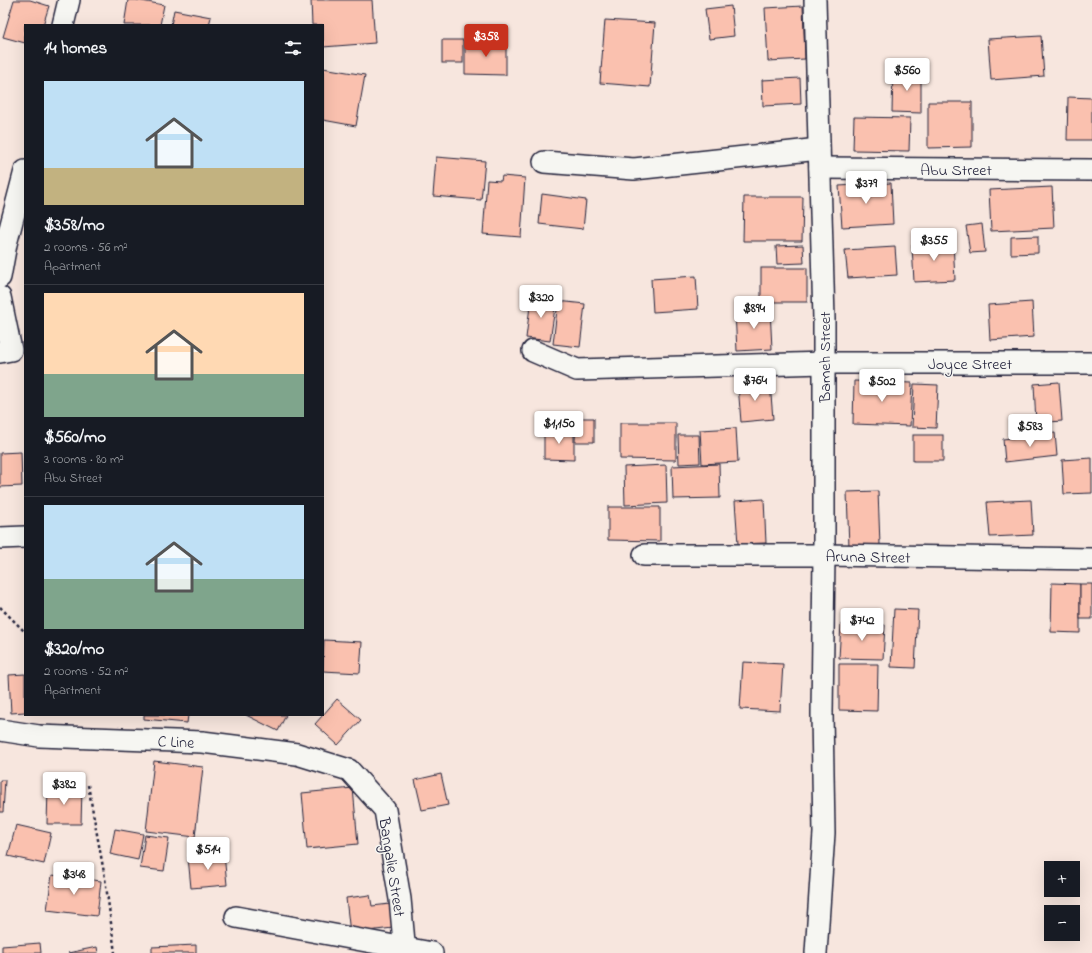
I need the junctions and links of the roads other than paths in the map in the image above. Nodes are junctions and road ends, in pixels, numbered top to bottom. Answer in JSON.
{"nodes":[{"id":1,"x":69,"y":0,"type":"edge"},
{"id":2,"x":815,"y":0,"type":"edge"},
{"id":3,"x":63,"y":24,"type":"edge"},
{"id":4,"x":819,"y":158,"type":"junction"},
{"id":5,"x":544,"y":162,"type":"dead end"},
{"id":6,"x":1092,"y":170,"type":"edge"},
{"id":7,"x":24,"y":175,"type":"edge"},
{"id":8,"x":0,"y":277,"type":"edge"},
{"id":9,"x":0,"y":297,"type":"edge"},
{"id":10,"x":12,"y":351,"type":"edge"},
{"id":11,"x":533,"y":351,"type":"dead end"},
{"id":12,"x":824,"y":363,"type":"junction"},
{"id":13,"x":1092,"y":363,"type":"edge"},
{"id":14,"x":24,"y":537,"type":"edge"},
{"id":15,"x":0,"y":538,"type":"edge"},
{"id":16,"x":644,"y":555,"type":"dead end"},
{"id":17,"x":824,"y":555,"type":"junction"},
{"id":18,"x":1092,"y":559,"type":"edge"},
{"id":19,"x":0,"y":730,"type":"edge"},
{"id":20,"x":349,"y":770,"type":"joint"},
{"id":21,"x":236,"y":917,"type":"dead end"},
{"id":22,"x":405,"y":950,"type":"edge"},
{"id":23,"x":432,"y":953,"type":"edge"},
{"id":24,"x":816,"y":953,"type":"edge"}],
"edges":[{"from":1,"to":3,"type":"street"},
{"from":2,"to":4,"type":"street","name":"Bameh Street"},
{"from":4,"to":5,"type":"street","name":"Abu Street"},
{"from":4,"to":6,"type":"street","name":"Abu Street"},
{"from":4,"to":12,"type":"street","name":"Bameh Street"},
{"from":7,"to":8,"type":"street"},
{"from":9,"to":10,"type":"street"},
{"from":11,"to":12,"type":"street","name":"Joyce Street"},
{"from":12,"to":13,"type":"street","name":"Joyce Street"},
{"from":12,"to":17,"type":"street","name":"Bameh Street"},
{"from":14,"to":15,"type":"street"},
{"from":16,"to":17,"type":"street","name":"Aruna Street"},
{"from":17,"to":18,"type":"street","name":"Aruna Street"},
{"from":17,"to":24,"type":"street","name":"Bameh Street"},
{"from":19,"to":20,"type":"street","name":"C Line"},
{"from":20,"to":22,"type":"street","name":"Bangalie Street"},
{"from":21,"to":22,"type":"street"},
{"from":22,"to":23,"type":"street"}]}
